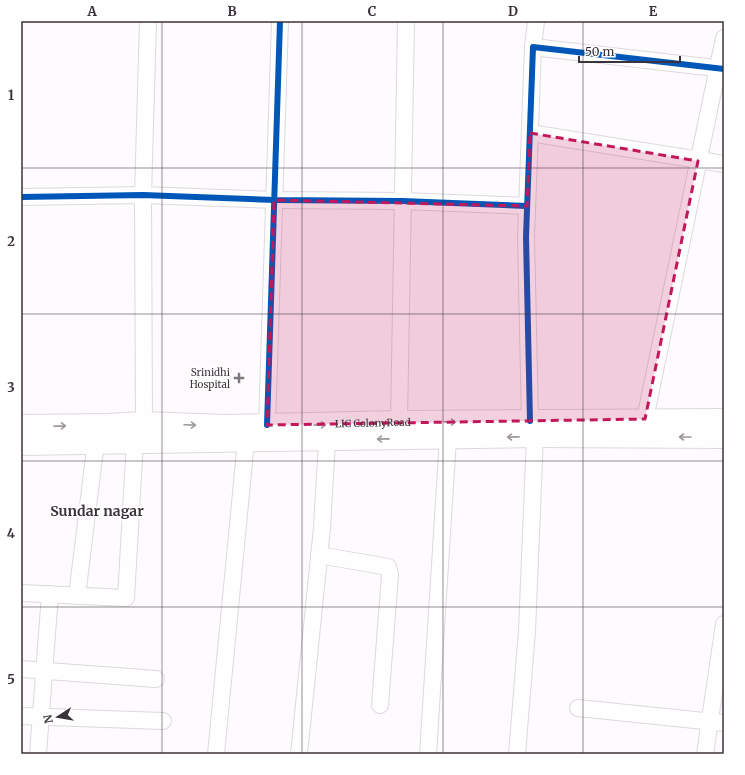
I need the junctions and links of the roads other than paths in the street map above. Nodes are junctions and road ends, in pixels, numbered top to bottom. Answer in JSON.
{"nodes":[{"id":1,"x":148,"y":21,"type":"edge"},
{"id":2,"x":280,"y":21,"type":"edge"},
{"id":3,"x":406,"y":21,"type":"edge"},
{"id":4,"x":536,"y":21,"type":"edge"},
{"id":5,"x":724,"y":38,"type":"edge"},
{"id":6,"x":533,"y":47,"type":"junction"},
{"id":7,"x":721,"y":69,"type":"edge"},
{"id":8,"x":530,"y":132,"type":"junction"},
{"id":9,"x":698,"y":161,"type":"junction"},
{"id":10,"x":724,"y":164,"type":"edge"},
{"id":11,"x":143,"y":195,"type":"junction"},
{"id":12,"x":21,"y":197,"type":"edge"},
{"id":13,"x":274,"y":200,"type":"junction"},
{"id":14,"x":402,"y":201,"type":"junction"},
{"id":15,"x":527,"y":206,"type":"junction"},
{"id":16,"x":645,"y":420,"type":"junction"},
{"id":17,"x":724,"y":420,"type":"edge"},
{"id":18,"x":267,"y":424,"type":"junction"},
{"id":19,"x":21,"y":426,"type":"edge"},
{"id":20,"x":412,"y":427,"type":"junction"},
{"id":21,"x":533,"y":428,"type":"junction"},
{"id":22,"x":140,"y":432,"type":"junction"},
{"id":23,"x":724,"y":437,"type":"edge"},
{"id":24,"x":448,"y":438,"type":"junction"},
{"id":25,"x":96,"y":441,"type":"junction"},
{"id":26,"x":246,"y":441,"type":"junction"},
{"id":27,"x":327,"y":441,"type":"junction"},
{"id":28,"x":21,"y":444,"type":"edge"},
{"id":29,"x":319,"y":555,"type":"junction"},
{"id":30,"x":21,"y":593,"type":"edge"},
{"id":31,"x":50,"y":594,"type":"junction"},
{"id":32,"x":78,"y":596,"type":"junction"},
{"id":33,"x":724,"y":624,"type":"edge"},
{"id":34,"x":21,"y":669,"type":"edge"},
{"id":35,"x":46,"y":671,"type":"junction"},
{"id":36,"x":156,"y":679,"type":"dead end"},
{"id":37,"x":380,"y":705,"type":"dead end"},
{"id":38,"x":578,"y":708,"type":"dead end"},
{"id":39,"x":21,"y":716,"type":"edge"},
{"id":40,"x":41,"y":716,"type":"junction"},
{"id":41,"x":163,"y":721,"type":"dead end"},
{"id":42,"x":717,"y":722,"type":"edge"},
{"id":43,"x":38,"y":754,"type":"edge"},
{"id":44,"x":216,"y":754,"type":"edge"},
{"id":45,"x":299,"y":754,"type":"edge"},
{"id":46,"x":428,"y":754,"type":"edge"},
{"id":47,"x":517,"y":754,"type":"edge"},
{"id":48,"x":705,"y":754,"type":"edge"}],
"edges":[{"from":1,"to":11,"type":"street"},
{"from":2,"to":13,"type":"street"},
{"from":3,"to":14,"type":"street"},
{"from":4,"to":6,"type":"street"},
{"from":5,"to":7,"type":"street"},
{"from":6,"to":7,"type":"street"},
{"from":6,"to":8,"type":"street"},
{"from":7,"to":9,"type":"street"},
{"from":8,"to":9,"type":"street"},
{"from":8,"to":15,"type":"street"},
{"from":9,"to":10,"type":"street"},
{"from":9,"to":16,"type":"street"},
{"from":11,"to":12,"type":"street"},
{"from":11,"to":13,"type":"street"},
{"from":11,"to":22,"type":"street"},
{"from":13,"to":14,"type":"street"},
{"from":13,"to":18,"type":"street"},
{"from":14,"to":15,"type":"street"},
{"from":14,"to":20,"type":"street"},
{"from":15,"to":21,"type":"street"},
{"from":16,"to":17,"type":"main road","name":"LIC ColonyRoad"},
{"from":16,"to":21,"type":"main road","name":"LIC ColonyRoad"},
{"from":18,"to":20,"type":"main road","name":"LIC ColonyRoad","one_way":true},
{"from":22,"to":18,"type":"main road","name":"LIC ColonyRoad","one_way":true},
{"from":19,"to":22,"type":"main road","name":"LIC ColonyRoad","one_way":true},
{"from":20,"to":21,"type":"main road","name":"LIC ColonyRoad","one_way":true},
{"from":20,"to":24,"type":"main road","name":"LIC ColonyRoad"},
{"from":20,"to":27,"type":"main road","name":"LIC ColonyRoad","one_way":true},
{"from":23,"to":21,"type":"main road","name":"LIC ColonyRoad","one_way":true},
{"from":21,"to":24,"type":"main road","name":"LIC ColonyRoad","one_way":true},
{"from":21,"to":47,"type":"street"},
{"from":22,"to":25,"type":"main road","name":"LIC ColonyRoad"},
{"from":22,"to":26,"type":"main road","name":"LIC ColonyRoad"},
{"from":22,"to":32,"type":"street"},
{"from":24,"to":46,"type":"street"},
{"from":25,"to":28,"type":"main road","name":"LIC ColonyRoad"},
{"from":25,"to":32,"type":"street"},
{"from":26,"to":27,"type":"main road","name":"LIC ColonyRoad"},
{"from":26,"to":44,"type":"street"},
{"from":27,"to":29,"type":"street"},
{"from":29,"to":37,"type":"street"},
{"from":29,"to":45,"type":"street"},
{"from":30,"to":31,"type":"street"},
{"from":31,"to":32,"type":"street"},
{"from":31,"to":35,"type":"street"},
{"from":33,"to":42,"type":"street"},
{"from":34,"to":35,"type":"street"},
{"from":35,"to":36,"type":"street"},
{"from":35,"to":40,"type":"street"},
{"from":38,"to":42,"type":"street"},
{"from":39,"to":40,"type":"street"},
{"from":40,"to":41,"type":"street"},
{"from":40,"to":43,"type":"street"},
{"from":42,"to":48,"type":"street"}]}
